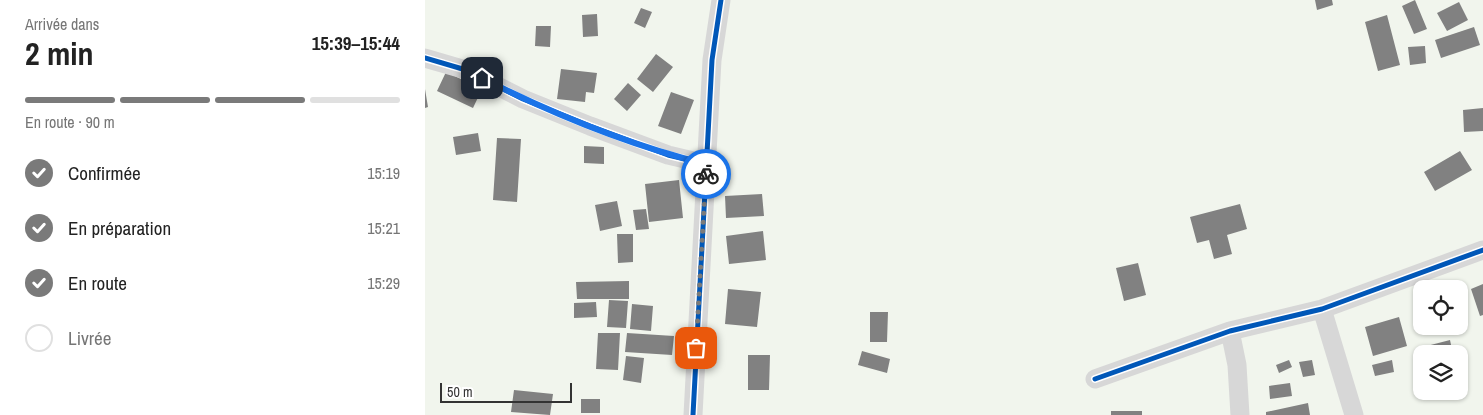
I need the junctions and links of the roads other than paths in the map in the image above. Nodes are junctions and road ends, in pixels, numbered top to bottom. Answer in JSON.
{"nodes":[{"id":1,"x":721,"y":0,"type":"edge"},
{"id":2,"x":425,"y":58,"type":"edge"},
{"id":3,"x":706,"y":164,"type":"junction"},
{"id":4,"x":1483,"y":250,"type":"edge"},
{"id":5,"x":1321,"y":309,"type":"junction"},
{"id":6,"x":1230,"y":331,"type":"junction"},
{"id":7,"x":1095,"y":379,"type":"dead end"},
{"id":8,"x":693,"y":415,"type":"edge"},
{"id":9,"x":1240,"y":415,"type":"edge"},
{"id":10,"x":1354,"y":415,"type":"edge"}],
"edges":[{"from":1,"to":3,"type":"street"},
{"from":2,"to":3,"type":"street"},
{"from":3,"to":8,"type":"street"},
{"from":4,"to":5,"type":"street"},
{"from":5,"to":6,"type":"street"},
{"from":5,"to":10,"type":"street"},
{"from":6,"to":7,"type":"street"},
{"from":6,"to":9,"type":"street"}]}
